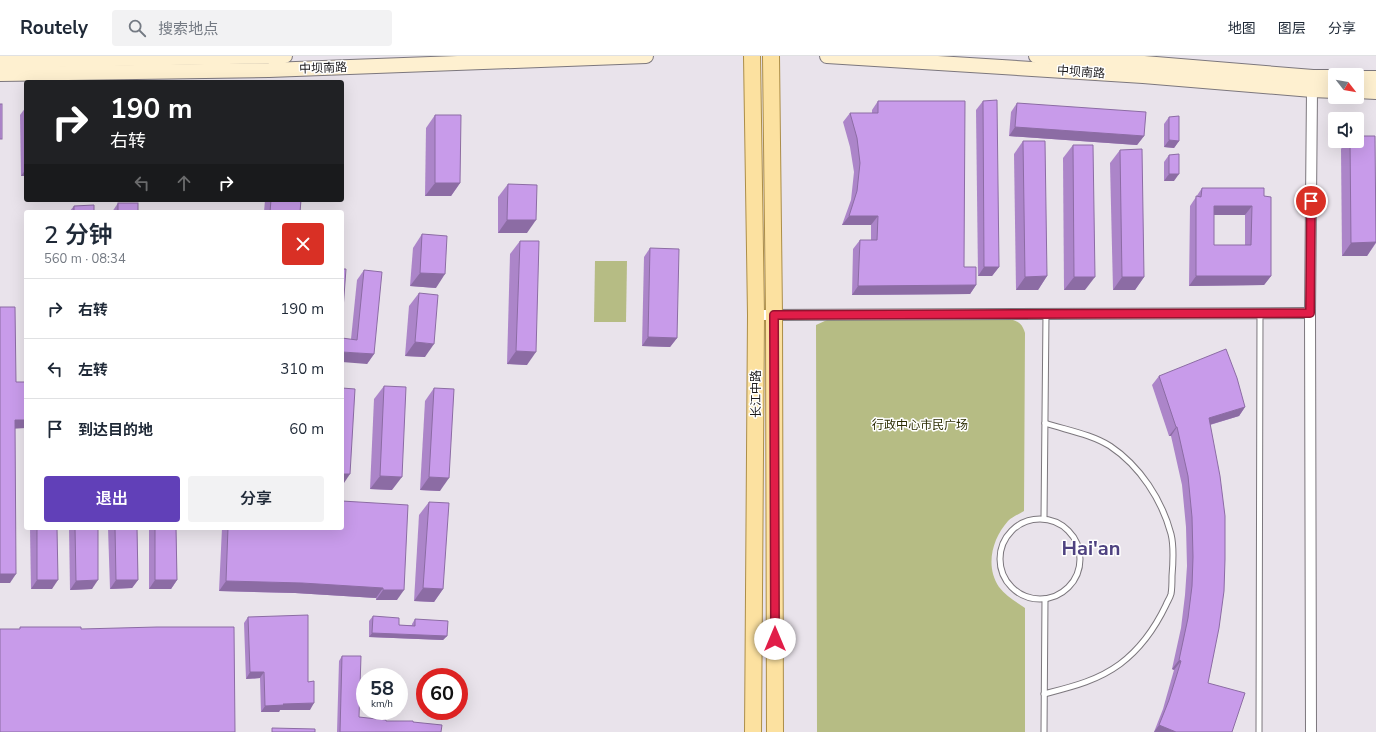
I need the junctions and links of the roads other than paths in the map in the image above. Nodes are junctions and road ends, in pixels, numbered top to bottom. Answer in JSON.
{"nodes":[{"id":1,"x":285,"y":56,"type":"edge"},
{"id":2,"x":646,"y":56,"type":"edge"},
{"id":3,"x":752,"y":56,"type":"edge"},
{"id":4,"x":771,"y":56,"type":"edge"},
{"id":5,"x":827,"y":56,"type":"edge"},
{"id":6,"x":1036,"y":56,"type":"edge"},
{"id":7,"x":1145,"y":56,"type":"edge"},
{"id":8,"x":160,"y":57,"type":"edge"},
{"id":9,"x":0,"y":61,"type":"edge"},
{"id":10,"x":0,"y":74,"type":"edge"},
{"id":11,"x":1143,"y":76,"type":"junction"},
{"id":12,"x":1328,"y":77,"type":"edge"},
{"id":13,"x":1364,"y":78,"type":"edge"},
{"id":14,"x":1376,"y":78,"type":"edge"},
{"id":15,"x":1312,"y":90,"type":"junction"},
{"id":16,"x":1328,"y":91,"type":"edge"},
{"id":17,"x":1364,"y":91,"type":"edge"},
{"id":18,"x":1376,"y":92,"type":"edge"},
{"id":19,"x":1260,"y":313,"type":"junction"},
{"id":20,"x":1310,"y":313,"type":"junction"},
{"id":21,"x":1046,"y":314,"type":"junction"},
{"id":22,"x":756,"y":315,"type":"junction"},
{"id":23,"x":774,"y":315,"type":"junction"},
{"id":24,"x":1045,"y":423,"type":"junction"},
{"id":25,"x":1044,"y":518,"type":"junction"},
{"id":26,"x":1044,"y":599,"type":"junction"},
{"id":27,"x":1044,"y":694,"type":"junction"},
{"id":28,"x":753,"y":732,"type":"edge"},
{"id":29,"x":775,"y":732,"type":"edge"},
{"id":30,"x":1044,"y":732,"type":"edge"},
{"id":31,"x":1259,"y":732,"type":"edge"},
{"id":32,"x":1311,"y":732,"type":"edge"}],
"edges":[{"from":1,"to":8,"type":"main road","name":"中坝南路"},
{"from":2,"to":10,"type":"main road","name":"中坝南路"},
{"from":3,"to":22,"type":"main road","name":"长江中路"},
{"from":4,"to":23,"type":"main road","name":"长江中路"},
{"from":5,"to":11,"type":"main road","name":"中坝南路"},
{"from":6,"to":12,"type":"main road","name":"中坝南路"},
{"from":7,"to":11,"type":"street"},
{"from":8,"to":9,"type":"main road","name":"中坝南路"},
{"from":11,"to":15,"type":"main road","name":"中坝南路"},
{"from":13,"to":14,"type":"main road"},
{"from":15,"to":16,"type":"main road","name":"中坝南路"},
{"from":15,"to":20,"type":"street"},
{"from":17,"to":18,"type":"main road"},
{"from":19,"to":20,"type":"street"},
{"from":19,"to":21,"type":"street"},
{"from":19,"to":31,"type":"lane"},
{"from":20,"to":32,"type":"street"},
{"from":21,"to":23,"type":"street"},
{"from":21,"to":24,"type":"lane"},
{"from":22,"to":23,"type":"street"},
{"from":22,"to":28,"type":"main road","name":"长江中路"},
{"from":23,"to":29,"type":"main road","name":"长江中路"},
{"from":24,"to":25,"type":"lane"},
{"from":24,"to":27,"type":"lane"},
{"from":25,"to":26,"type":"lane"},
{"from":25,"to":26,"type":"lane"},
{"from":26,"to":27,"type":"lane"},
{"from":27,"to":30,"type":"lane"}]}
